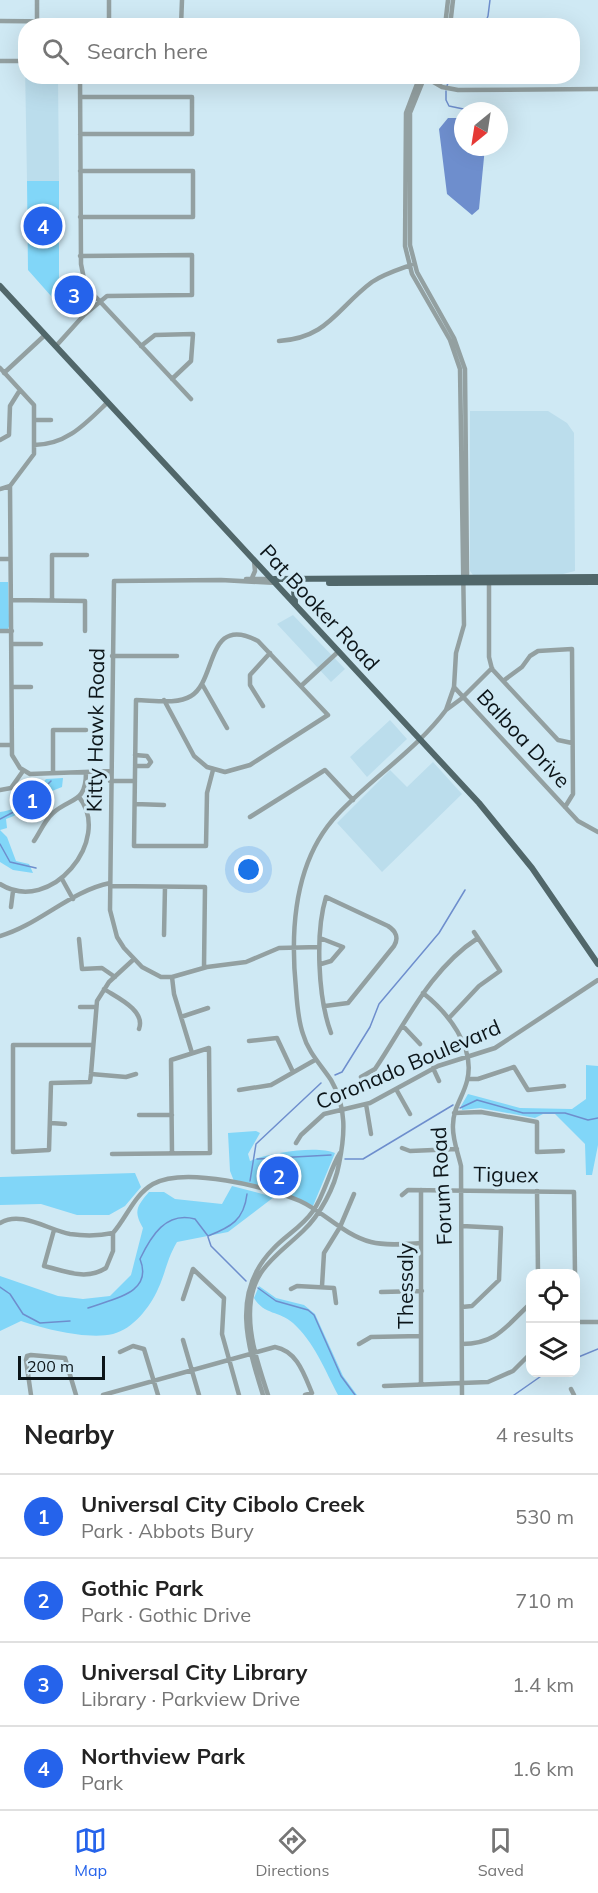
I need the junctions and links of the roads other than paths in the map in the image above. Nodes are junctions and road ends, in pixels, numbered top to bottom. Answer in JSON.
{"nodes":[{"id":1,"x":37,"y":0,"type":"edge"},
{"id":2,"x":109,"y":0,"type":"edge"},
{"id":3,"x":182,"y":0,"type":"edge"},
{"id":4,"x":448,"y":0,"type":"edge"},
{"id":5,"x":453,"y":0,"type":"edge"},
{"id":6,"x":37,"y":18,"type":"edge"},
{"id":7,"x":109,"y":18,"type":"edge"},
{"id":8,"x":182,"y":18,"type":"edge"},
{"id":9,"x":446,"y":18,"type":"edge"},
{"id":10,"x":451,"y":18,"type":"edge"},
{"id":11,"x":0,"y":21,"type":"edge"},
{"id":12,"x":18,"y":22,"type":"edge"},
{"id":13,"x":0,"y":61,"type":"edge"},
{"id":14,"x":18,"y":61,"type":"edge"},
{"id":15,"x":80,"y":84,"type":"edge"},
{"id":16,"x":420,"y":84,"type":"edge"},
{"id":17,"x":436,"y":84,"type":"edge"},
{"id":18,"x":598,"y":89,"type":"edge"},
{"id":19,"x":80,"y":97,"type":"junction"},
{"id":20,"x":80,"y":134,"type":"junction"},
{"id":21,"x":80,"y":171,"type":"junction"},
{"id":22,"x":80,"y":217,"type":"junction"},
{"id":23,"x":80,"y":256,"type":"junction"},
{"id":24,"x":411,"y":265,"type":"junction"},
{"id":25,"x":0,"y":286,"type":"edge"},
{"id":26,"x":99,"y":301,"type":"junction"},
{"id":27,"x":45,"y":334,"type":"junction"},
{"id":28,"x":279,"y":341,"type":"dead end"},
{"id":29,"x":56,"y":346,"type":"junction"},
{"id":30,"x":141,"y":346,"type":"junction"},
{"id":31,"x":2,"y":370,"type":"edge"},
{"id":32,"x":172,"y":379,"type":"junction"},
{"id":33,"x":20,"y":390,"type":"junction"},
{"id":34,"x":191,"y":399,"type":"dead end"},
{"id":35,"x":108,"y":402,"type":"junction"},
{"id":36,"x":34,"y":420,"type":"junction"},
{"id":37,"x":51,"y":420,"type":"dead end"},
{"id":38,"x":0,"y":440,"type":"edge"},
{"id":39,"x":34,"y":445,"type":"junction"},
{"id":40,"x":10,"y":486,"type":"junction"},
{"id":41,"x":0,"y":489,"type":"edge"},
{"id":42,"x":87,"y":555,"type":"dead end"},
{"id":43,"x":254,"y":558,"type":"junction"},
{"id":44,"x":0,"y":559,"type":"edge"},
{"id":45,"x":10,"y":559,"type":"junction"},
{"id":46,"x":598,"y":577,"type":"edge"},
{"id":47,"x":252,"y":578,"type":"junction"},
{"id":48,"x":241,"y":580,"type":"junction"},
{"id":49,"x":572,"y":580,"type":"junction"},
{"id":50,"x":275,"y":581,"type":"junction"},
{"id":51,"x":332,"y":581,"type":"junction"},
{"id":52,"x":465,"y":581,"type":"junction"},
{"id":53,"x":489,"y":581,"type":"junction"},
{"id":54,"x":598,"y":582,"type":"edge"},
{"id":55,"x":300,"y":583,"type":"junction"},
{"id":56,"x":12,"y":600,"type":"junction"},
{"id":57,"x":52,"y":600,"type":"junction"},
{"id":58,"x":295,"y":603,"type":"junction"},
{"id":59,"x":12,"y":630,"type":"junction"},
{"id":60,"x":0,"y":631,"type":"edge"},
{"id":61,"x":85,"y":631,"type":"dead end"},
{"id":62,"x":12,"y":644,"type":"junction"},
{"id":63,"x":41,"y":644,"type":"dead end"},
{"id":64,"x":339,"y":651,"type":"junction"},
{"id":65,"x":270,"y":652,"type":"junction"},
{"id":66,"x":112,"y":656,"type":"junction"},
{"id":67,"x":177,"y":656,"type":"dead end"},
{"id":68,"x":492,"y":668,"type":"junction"},
{"id":69,"x":504,"y":681,"type":"junction"},
{"id":70,"x":202,"y":684,"type":"junction"},
{"id":71,"x":301,"y":686,"type":"junction"},
{"id":72,"x":12,"y":687,"type":"junction"},
{"id":73,"x":31,"y":687,"type":"dead end"},
{"id":74,"x":454,"y":687,"type":"junction"},
{"id":75,"x":463,"y":697,"type":"junction"},
{"id":76,"x":164,"y":700,"type":"junction"},
{"id":77,"x":263,"y":706,"type":"dead end"},
{"id":78,"x":447,"y":710,"type":"junction"},
{"id":79,"x":227,"y":728,"type":"dead end"},
{"id":80,"x":86,"y":730,"type":"dead end"},
{"id":81,"x":418,"y":738,"type":"junction"},
{"id":82,"x":572,"y":743,"type":"junction"},
{"id":83,"x":0,"y":745,"type":"edge"},
{"id":84,"x":12,"y":745,"type":"junction"},
{"id":85,"x":135,"y":755,"type":"junction"},
{"id":86,"x":135,"y":766,"type":"junction"},
{"id":87,"x":213,"y":770,"type":"junction"},
{"id":88,"x":23,"y":771,"type":"junction"},
{"id":89,"x":111,"y":771,"type":"junction"},
{"id":90,"x":86,"y":772,"type":"junction"},
{"id":91,"x":53,"y":773,"type":"junction"},
{"id":92,"x":111,"y":781,"type":"junction"},
{"id":93,"x":135,"y":781,"type":"junction"},
{"id":94,"x":0,"y":790,"type":"edge"},
{"id":95,"x":79,"y":798,"type":"junction"},
{"id":96,"x":353,"y":800,"type":"junction"},
{"id":97,"x":135,"y":804,"type":"junction"},
{"id":98,"x":164,"y":805,"type":"dead end"},
{"id":99,"x":565,"y":807,"type":"junction"},
{"id":100,"x":250,"y":818,"type":"dead end"},
{"id":101,"x":598,"y":832,"type":"edge"},
{"id":102,"x":34,"y":841,"type":"dead end"},
{"id":103,"x":62,"y":879,"type":"junction"},
{"id":104,"x":0,"y":884,"type":"edge"},
{"id":105,"x":110,"y":885,"type":"junction"},
{"id":106,"x":165,"y":887,"type":"junction"},
{"id":107,"x":13,"y":891,"type":"junction"},
{"id":108,"x":73,"y":899,"type":"junction"},
{"id":109,"x":11,"y":907,"type":"dead end"},
{"id":110,"x":474,"y":932,"type":"dead end"},
{"id":111,"x":164,"y":934,"type":"dead end"},
{"id":112,"x":404,"y":934,"type":"dead end"},
{"id":113,"x":0,"y":936,"type":"edge"},
{"id":114,"x":397,"y":936,"type":"junction"},
{"id":115,"x":320,"y":938,"type":"junction"},
{"id":116,"x":478,"y":938,"type":"junction"},
{"id":117,"x":79,"y":939,"type":"dead end"},
{"id":118,"x":320,"y":947,"type":"junction"},
{"id":119,"x":293,"y":948,"type":"junction"},
{"id":120,"x":134,"y":959,"type":"junction"},
{"id":121,"x":321,"y":964,"type":"junction"},
{"id":122,"x":598,"y":964,"type":"edge"},
{"id":123,"x":204,"y":967,"type":"junction"},
{"id":124,"x":115,"y":976,"type":"junction"},
{"id":125,"x":172,"y":977,"type":"junction"},
{"id":126,"x":598,"y":980,"type":"edge"},
{"id":127,"x":104,"y":989,"type":"junction"},
{"id":128,"x":423,"y":993,"type":"junction"},
{"id":129,"x":325,"y":1006,"type":"junction"},
{"id":130,"x":80,"y":1007,"type":"dead end"},
{"id":131,"x":96,"y":1007,"type":"junction"},
{"id":132,"x":208,"y":1008,"type":"dead end"},
{"id":133,"x":181,"y":1017,"type":"junction"},
{"id":134,"x":449,"y":1017,"type":"junction"},
{"id":135,"x":403,"y":1026,"type":"junction"},
{"id":136,"x":139,"y":1029,"type":"dead end"},
{"id":137,"x":331,"y":1033,"type":"dead end"},
{"id":138,"x":249,"y":1041,"type":"dead end"},
{"id":139,"x":420,"y":1044,"type":"dead end"},
{"id":140,"x":93,"y":1045,"type":"junction"},
{"id":141,"x":192,"y":1053,"type":"junction"},
{"id":142,"x":466,"y":1058,"type":"junction"},
{"id":143,"x":315,"y":1060,"type":"junction"},
{"id":144,"x":433,"y":1068,"type":"junction"},
{"id":145,"x":293,"y":1072,"type":"junction"},
{"id":146,"x":91,"y":1074,"type":"junction"},
{"id":147,"x":136,"y":1074,"type":"dead end"},
{"id":148,"x":362,"y":1077,"type":"dead end"},
{"id":149,"x":468,"y":1079,"type":"junction"},
{"id":150,"x":439,"y":1080,"type":"dead end"},
{"id":151,"x":564,"y":1086,"type":"dead end"},
{"id":152,"x":396,"y":1089,"type":"junction"},
{"id":153,"x":239,"y":1090,"type":"dead end"},
{"id":154,"x":366,"y":1104,"type":"junction"},
{"id":155,"x":343,"y":1110,"type":"junction"},
{"id":156,"x":454,"y":1113,"type":"junction"},
{"id":157,"x":410,"y":1114,"type":"dead end"},
{"id":158,"x":139,"y":1115,"type":"dead end"},
{"id":159,"x":172,"y":1115,"type":"junction"},
{"id":160,"x":51,"y":1123,"type":"junction"},
{"id":161,"x":65,"y":1124,"type":"dead end"},
{"id":162,"x":370,"y":1134,"type":"dead end"},
{"id":163,"x":297,"y":1143,"type":"dead end"},
{"id":164,"x":402,"y":1148,"type":"dead end"},
{"id":165,"x":457,"y":1149,"type":"junction"},
{"id":166,"x":563,"y":1151,"type":"dead end"},
{"id":167,"x":172,"y":1153,"type":"junction"},
{"id":168,"x":112,"y":1154,"type":"dead end"},
{"id":169,"x":421,"y":1190,"type":"junction"},
{"id":170,"x":461,"y":1190,"type":"junction"},
{"id":171,"x":537,"y":1191,"type":"junction"},
{"id":172,"x":354,"y":1194,"type":"dead end"},
{"id":173,"x":402,"y":1195,"type":"dead end"},
{"id":174,"x":316,"y":1211,"type":"junction"},
{"id":175,"x":0,"y":1222,"type":"edge"},
{"id":176,"x":462,"y":1226,"type":"junction"},
{"id":177,"x":340,"y":1227,"type":"junction"},
{"id":178,"x":54,"y":1230,"type":"junction"},
{"id":179,"x":113,"y":1233,"type":"junction"},
{"id":180,"x":421,"y":1243,"type":"junction"},
{"id":181,"x":538,"y":1269,"type":"edge"},
{"id":182,"x":575,"y":1269,"type":"edge"},
{"id":183,"x":322,"y":1286,"type":"junction"},
{"id":184,"x":291,"y":1289,"type":"dead end"},
{"id":185,"x":422,"y":1291,"type":"junction"},
{"id":186,"x":381,"y":1292,"type":"dead end"},
{"id":187,"x":183,"y":1299,"type":"dead end"},
{"id":188,"x":336,"y":1304,"type":"dead end"},
{"id":189,"x":462,"y":1307,"type":"junction"},
{"id":190,"x":526,"y":1308,"type":"edge"},
{"id":191,"x":580,"y":1321,"type":"edge"},
{"id":192,"x":598,"y":1322,"type":"edge"},
{"id":193,"x":422,"y":1336,"type":"junction"},
{"id":194,"x":183,"y":1340,"type":"dead end"},
{"id":195,"x":359,"y":1344,"type":"dead end"},
{"id":196,"x":462,"y":1344,"type":"junction"},
{"id":197,"x":120,"y":1352,"type":"dead end"},
{"id":198,"x":253,"y":1353,"type":"junction"},
{"id":199,"x":229,"y":1359,"type":"junction"},
{"id":200,"x":526,"y":1359,"type":"edge"},
{"id":201,"x":191,"y":1370,"type":"junction"},
{"id":202,"x":154,"y":1380,"type":"junction"},
{"id":203,"x":421,"y":1383,"type":"junction"},
{"id":204,"x":462,"y":1383,"type":"junction"},
{"id":205,"x":384,"y":1386,"type":"dead end"},
{"id":206,"x":571,"y":1389,"type":"dead end"},
{"id":207,"x":116,"y":1393,"type":"edge"},
{"id":208,"x":31,"y":1395,"type":"edge"},
{"id":209,"x":76,"y":1395,"type":"edge"},
{"id":210,"x":103,"y":1395,"type":"edge"},
{"id":211,"x":158,"y":1395,"type":"edge"},
{"id":212,"x":199,"y":1395,"type":"edge"},
{"id":213,"x":239,"y":1395,"type":"edge"},
{"id":214,"x":263,"y":1395,"type":"edge"},
{"id":215,"x":268,"y":1395,"type":"edge"},
{"id":216,"x":305,"y":1395,"type":"edge"},
{"id":217,"x":462,"y":1395,"type":"edge"},
{"id":218,"x":574,"y":1395,"type":"edge"}],
"edges":[{"from":1,"to":6,"type":"street"},
{"from":2,"to":7,"type":"street"},
{"from":3,"to":8,"type":"street"},
{"from":4,"to":9,"type":"street"},
{"from":5,"to":10,"type":"street"},
{"from":11,"to":12,"type":"street"},
{"from":13,"to":14,"type":"street"},
{"from":15,"to":19,"type":"street"},
{"from":16,"to":24,"type":"street"},
{"from":17,"to":18,"type":"street"},
{"from":19,"to":20,"type":"street"},
{"from":19,"to":20,"type":"street"},
{"from":20,"to":21,"type":"street"},
{"from":21,"to":22,"type":"street"},
{"from":21,"to":22,"type":"street"},
{"from":22,"to":23,"type":"street"},
{"from":23,"to":26,"type":"street"},
{"from":23,"to":26,"type":"street"},
{"from":24,"to":28,"type":"street"},
{"from":24,"to":52,"type":"street"},
{"from":25,"to":27,"type":"main road","name":"Pat Booker Road"},
{"from":26,"to":29,"type":"street"},
{"from":26,"to":30,"type":"street"},
{"from":27,"to":29,"type":"main road","name":"Pat Booker Road"},
{"from":27,"to":31,"type":"street"},
{"from":29,"to":35,"type":"main road","name":"Pat Booker Road"},
{"from":30,"to":32,"type":"street"},
{"from":30,"to":32,"type":"street"},
{"from":31,"to":33,"type":"street"},
{"from":32,"to":34,"type":"street"},
{"from":33,"to":36,"type":"street"},
{"from":33,"to":38,"type":"street"},
{"from":35,"to":39,"type":"street"},
{"from":35,"to":43,"type":"main road","name":"Pat Booker Road"},
{"from":36,"to":37,"type":"street"},
{"from":36,"to":39,"type":"street"},
{"from":39,"to":40,"type":"street"},
{"from":40,"to":41,"type":"street"},
{"from":40,"to":45,"type":"street"},
{"from":42,"to":57,"type":"street"},
{"from":43,"to":47,"type":"street"},
{"from":43,"to":50,"type":"main road","name":"Pat Booker Road"},
{"from":44,"to":45,"type":"street"},
{"from":45,"to":56,"type":"street"},
{"from":46,"to":49,"type":"main road","name":"Kitty Hawk Road"},
{"from":47,"to":48,"type":"street","name":"Kitty Hawk Road"},
{"from":47,"to":50,"type":"street","name":"Kitty Hawk Road"},
{"from":48,"to":50,"type":"street","name":"Kitty Hawk Road"},
{"from":48,"to":66,"type":"street","name":"Kitty Hawk Road"},
{"from":49,"to":53,"type":"main road","name":"Kitty Hawk Road"},
{"from":49,"to":54,"type":"main road","name":"Kitty Hawk Road"},
{"from":50,"to":51,"type":"main road","name":"Kitty Hawk Road"},
{"from":50,"to":55,"type":"main road","name":"Kitty Hawk Road"},
{"from":50,"to":58,"type":"main road","name":"Pat Booker Road"},
{"from":51,"to":52,"type":"main road","name":"Kitty Hawk Road"},
{"from":51,"to":55,"type":"main road","name":"Kitty Hawk Road"},
{"from":52,"to":53,"type":"main road","name":"Kitty Hawk Road"},
{"from":52,"to":74,"type":"street"},
{"from":53,"to":68,"type":"street"},
{"from":55,"to":58,"type":"main road"},
{"from":56,"to":57,"type":"street"},
{"from":56,"to":59,"type":"street"},
{"from":57,"to":61,"type":"street"},
{"from":58,"to":64,"type":"main road","name":"Pat Booker Road"},
{"from":59,"to":60,"type":"street"},
{"from":59,"to":62,"type":"street"},
{"from":62,"to":63,"type":"street"},
{"from":62,"to":72,"type":"street"},
{"from":64,"to":71,"type":"street"},
{"from":64,"to":81,"type":"main road","name":"Pat Booker Road"},
{"from":65,"to":70,"type":"street"},
{"from":65,"to":71,"type":"street"},
{"from":65,"to":77,"type":"street"},
{"from":66,"to":67,"type":"street"},
{"from":66,"to":89,"type":"street","name":"Kitty Hawk Road"},
{"from":68,"to":69,"type":"street"},
{"from":68,"to":75,"type":"street"},
{"from":69,"to":82,"type":"street"},
{"from":69,"to":82,"type":"street"},
{"from":70,"to":76,"type":"street"},
{"from":70,"to":79,"type":"street"},
{"from":71,"to":87,"type":"street"},
{"from":72,"to":73,"type":"street"},
{"from":72,"to":84,"type":"street"},
{"from":74,"to":75,"type":"street","name":"Balboa Drive"},
{"from":74,"to":78,"type":"street"},
{"from":75,"to":78,"type":"street"},
{"from":75,"to":99,"type":"street","name":"Balboa Drive"},
{"from":76,"to":85,"type":"street"},
{"from":76,"to":87,"type":"street"},
{"from":78,"to":81,"type":"street"},
{"from":80,"to":91,"type":"street"},
{"from":81,"to":96,"type":"street"},
{"from":81,"to":122,"type":"main road","name":"Pat Booker Road"},
{"from":82,"to":99,"type":"street"},
{"from":83,"to":84,"type":"street"},
{"from":84,"to":88,"type":"street"},
{"from":85,"to":86,"type":"street"},
{"from":85,"to":86,"type":"street"},
{"from":86,"to":93,"type":"street"},
{"from":87,"to":97,"type":"street"},
{"from":88,"to":91,"type":"street"},
{"from":88,"to":94,"type":"street"},
{"from":89,"to":90,"type":"street"},
{"from":89,"to":92,"type":"street","name":"Kitty Hawk Road"},
{"from":90,"to":91,"type":"street"},
{"from":90,"to":95,"type":"street"},
{"from":92,"to":93,"type":"street"},
{"from":92,"to":105,"type":"street","name":"Kitty Hawk Road"},
{"from":93,"to":97,"type":"street"},
{"from":95,"to":102,"type":"street"},
{"from":95,"to":103,"type":"street"},
{"from":96,"to":100,"type":"street"},
{"from":96,"to":119,"type":"street"},
{"from":97,"to":98,"type":"street"},
{"from":99,"to":101,"type":"street","name":"Balboa Drive"},
{"from":103,"to":107,"type":"street"},
{"from":103,"to":108,"type":"street"},
{"from":104,"to":107,"type":"street"},
{"from":105,"to":106,"type":"street"},
{"from":105,"to":108,"type":"street"},
{"from":105,"to":120,"type":"street","name":"Kitty Hawk Road"},
{"from":106,"to":111,"type":"street"},
{"from":106,"to":123,"type":"street"},
{"from":107,"to":109,"type":"street"},
{"from":108,"to":113,"type":"street"},
{"from":110,"to":116,"type":"street"},
{"from":112,"to":114,"type":"street"},
{"from":114,"to":115,"type":"street"},
{"from":114,"to":129,"type":"street"},
{"from":115,"to":118,"type":"street"},
{"from":115,"to":121,"type":"street"},
{"from":116,"to":128,"type":"street"},
{"from":116,"to":134,"type":"street"},
{"from":117,"to":124,"type":"street"},
{"from":118,"to":119,"type":"street"},
{"from":118,"to":121,"type":"street"},
{"from":119,"to":123,"type":"street"},
{"from":119,"to":143,"type":"street"},
{"from":120,"to":124,"type":"street"},
{"from":120,"to":125,"type":"street"},
{"from":121,"to":129,"type":"street"},
{"from":123,"to":125,"type":"street"},
{"from":124,"to":127,"type":"street"},
{"from":125,"to":133,"type":"street"},
{"from":126,"to":142,"type":"street","name":"Coronado Boulevard"},
{"from":127,"to":131,"type":"street"},
{"from":127,"to":136,"type":"street"},
{"from":128,"to":134,"type":"street","name":"Forum Road"},
{"from":128,"to":135,"type":"street"},
{"from":129,"to":137,"type":"street"},
{"from":130,"to":131,"type":"street"},
{"from":131,"to":140,"type":"street"},
{"from":132,"to":133,"type":"street"},
{"from":133,"to":141,"type":"street"},
{"from":134,"to":142,"type":"street","name":"Forum Road"},
{"from":135,"to":139,"type":"street"},
{"from":135,"to":148,"type":"street"},
{"from":138,"to":145,"type":"street"},
{"from":140,"to":146,"type":"street"},
{"from":140,"to":160,"type":"street"},
{"from":141,"to":159,"type":"street"},
{"from":141,"to":167,"type":"street"},
{"from":142,"to":144,"type":"street","name":"Coronado Boulevard"},
{"from":142,"to":149,"type":"street","name":"Forum Road"},
{"from":143,"to":145,"type":"street"},
{"from":143,"to":155,"type":"street"},
{"from":144,"to":150,"type":"street"},
{"from":144,"to":152,"type":"street","name":"Coronado Boulevard"},
{"from":145,"to":153,"type":"street"},
{"from":146,"to":147,"type":"street"},
{"from":146,"to":160,"type":"street"},
{"from":149,"to":151,"type":"street"},
{"from":149,"to":156,"type":"street","name":"Forum Road"},
{"from":152,"to":154,"type":"street","name":"Coronado Boulevard"},
{"from":152,"to":157,"type":"street"},
{"from":154,"to":155,"type":"street","name":"Coronado Boulevard"},
{"from":154,"to":162,"type":"street"},
{"from":155,"to":163,"type":"street","name":"Coronado Boulevard"},
{"from":155,"to":174,"type":"street"},
{"from":156,"to":165,"type":"street","name":"Forum Road"},
{"from":156,"to":166,"type":"street"},
{"from":158,"to":159,"type":"street"},
{"from":159,"to":167,"type":"street"},
{"from":160,"to":161,"type":"street"},
{"from":164,"to":165,"type":"street"},
{"from":165,"to":170,"type":"street","name":"Forum Road"},
{"from":167,"to":168,"type":"street"},
{"from":169,"to":170,"type":"street","name":"Tiguex"},
{"from":169,"to":173,"type":"street","name":"Tiguex"},
{"from":169,"to":180,"type":"street","name":"Thessaly"},
{"from":170,"to":171,"type":"street","name":"Tiguex"},
{"from":170,"to":176,"type":"street","name":"Forum Road"},
{"from":171,"to":181,"type":"street"},
{"from":171,"to":182,"type":"street","name":"Tiguex"},
{"from":172,"to":177,"type":"street"},
{"from":174,"to":177,"type":"street"},
{"from":174,"to":179,"type":"street"},
{"from":174,"to":198,"type":"street"},
{"from":175,"to":178,"type":"street"},
{"from":176,"to":189,"type":"street","name":"Forum Road"},
{"from":176,"to":189,"type":"street"},
{"from":177,"to":180,"type":"street"},
{"from":177,"to":183,"type":"street"},
{"from":178,"to":179,"type":"street"},
{"from":178,"to":179,"type":"street"},
{"from":180,"to":185,"type":"street","name":"Thessaly"},
{"from":183,"to":184,"type":"street"},
{"from":183,"to":188,"type":"street"},
{"from":185,"to":186,"type":"street"},
{"from":185,"to":193,"type":"street","name":"Thessaly"},
{"from":187,"to":199,"type":"street"},
{"from":189,"to":196,"type":"street","name":"Forum Road"},
{"from":190,"to":196,"type":"street"},
{"from":191,"to":192,"type":"street"},
{"from":193,"to":195,"type":"street"},
{"from":193,"to":203,"type":"street","name":"Thessaly"},
{"from":194,"to":201,"type":"street"},
{"from":196,"to":204,"type":"street","name":"Forum Road"},
{"from":197,"to":202,"type":"street"},
{"from":198,"to":199,"type":"street"},
{"from":198,"to":214,"type":"street"},
{"from":198,"to":215,"type":"street"},
{"from":198,"to":216,"type":"street"},
{"from":199,"to":201,"type":"street"},
{"from":199,"to":213,"type":"street"},
{"from":200,"to":204,"type":"street"},
{"from":201,"to":202,"type":"street"},
{"from":201,"to":212,"type":"street"},
{"from":202,"to":207,"type":"street"},
{"from":202,"to":211,"type":"street"},
{"from":203,"to":204,"type":"street"},
{"from":203,"to":205,"type":"street"},
{"from":204,"to":217,"type":"street","name":"Forum Road"},
{"from":206,"to":218,"type":"street"},
{"from":207,"to":210,"type":"street"},
{"from":208,"to":209,"type":"street"}]}
